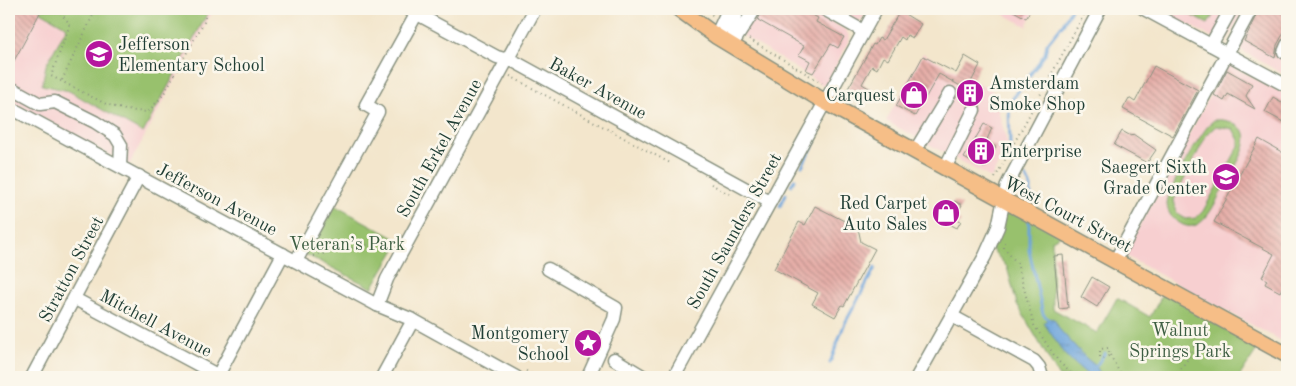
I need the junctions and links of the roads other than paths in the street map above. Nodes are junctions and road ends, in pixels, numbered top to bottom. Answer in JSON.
{"nodes":[{"id":1,"x":535,"y":9,"type":"edge"},
{"id":2,"x":679,"y":9,"type":"edge"},
{"id":3,"x":755,"y":9,"type":"edge"},
{"id":4,"x":824,"y":9,"type":"edge"},
{"id":5,"x":876,"y":9,"type":"edge"},
{"id":6,"x":1100,"y":9,"type":"edge"},
{"id":7,"x":1144,"y":9,"type":"edge"},
{"id":8,"x":1231,"y":9,"type":"edge"},
{"id":9,"x":1250,"y":9,"type":"edge"},
{"id":10,"x":412,"y":11,"type":"edge"},
{"id":11,"x":729,"y":17,"type":"road end"},
{"id":12,"x":863,"y":31,"type":"junction"},
{"id":13,"x":724,"y":41,"type":"junction"},
{"id":14,"x":1211,"y":45,"type":"junction"},
{"id":15,"x":1227,"y":53,"type":"junction"},
{"id":16,"x":504,"y":65,"type":"junction"},
{"id":17,"x":1287,"y":86,"type":"edge"},
{"id":18,"x":9,"y":87,"type":"edge"},
{"id":19,"x":950,"y":93,"type":"dead end"},
{"id":20,"x":824,"y":102,"type":"junction"},
{"id":21,"x":9,"y":107,"type":"edge"},
{"id":22,"x":974,"y":110,"type":"dead end"},
{"id":23,"x":915,"y":152,"type":"junction"},
{"id":24,"x":120,"y":166,"type":"junction"},
{"id":25,"x":945,"y":168,"type":"junction"},
{"id":26,"x":139,"y":176,"type":"junction"},
{"id":27,"x":1002,"y":200,"type":"junction"},
{"id":28,"x":770,"y":202,"type":"junction"},
{"id":29,"x":283,"y":254,"type":"junction"},
{"id":30,"x":296,"y":261,"type":"junction"},
{"id":31,"x":1115,"y":261,"type":"junction"},
{"id":32,"x":548,"y":269,"type":"dead end"},
{"id":33,"x":76,"y":298,"type":"junction"},
{"id":34,"x":377,"y":305,"type":"junction"},
{"id":35,"x":952,"y":316,"type":"junction"},
{"id":36,"x":413,"y":320,"type":"junction"},
{"id":37,"x":1287,"y":355,"type":"edge"},
{"id":38,"x":614,"y":359,"type":"dead end"},
{"id":39,"x":32,"y":377,"type":"edge"},
{"id":40,"x":219,"y":377,"type":"edge"},
{"id":41,"x":382,"y":377,"type":"edge"},
{"id":42,"x":516,"y":377,"type":"edge"},
{"id":43,"x":588,"y":377,"type":"edge"},
{"id":44,"x":644,"y":377,"type":"edge"},
{"id":45,"x":674,"y":377,"type":"edge"},
{"id":46,"x":917,"y":377,"type":"edge"},
{"id":47,"x":1042,"y":377,"type":"edge"}],
"edges":[{"from":1,"to":16,"type":"street","name":"South Erkel Avenue"},
{"from":2,"to":13,"type":"main road","name":"West Court Street"},
{"from":3,"to":13,"type":"street"},
{"from":4,"to":12,"type":"street"},
{"from":5,"to":12,"type":"street","name":"South Saunders Street"},
{"from":6,"to":27,"type":"street"},
{"from":7,"to":14,"type":"street"},
{"from":8,"to":14,"type":"street"},
{"from":9,"to":15,"type":"street"},
{"from":10,"to":16,"type":"street","name":"Baker Avenue"},
{"from":10,"to":30,"type":"street"},
{"from":11,"to":13,"type":"street"},
{"from":12,"to":20,"type":"street","name":"South Saunders Street"},
{"from":13,"to":20,"type":"main road","name":"West Court Street"},
{"from":14,"to":15,"type":"street"},
{"from":15,"to":17,"type":"street"},
{"from":15,"to":31,"type":"street"},
{"from":16,"to":28,"type":"street","name":"Baker Avenue"},
{"from":16,"to":34,"type":"street","name":"South Erkel Avenue"},
{"from":18,"to":24,"type":"street"},
{"from":19,"to":23,"type":"street"},
{"from":20,"to":23,"type":"main road","name":"West Court Street"},
{"from":20,"to":28,"type":"street","name":"South Saunders Street"},
{"from":21,"to":24,"type":"street","name":"Jefferson Avenue"},
{"from":22,"to":25,"type":"street"},
{"from":23,"to":25,"type":"main road","name":"West Court Street"},
{"from":24,"to":26,"type":"street","name":"Jefferson Avenue"},
{"from":25,"to":27,"type":"main road","name":"West Court Street"},
{"from":26,"to":29,"type":"street","name":"Jefferson Avenue"},
{"from":26,"to":33,"type":"street","name":"Stratton Street"},
{"from":27,"to":31,"type":"main road","name":"West Court Street"},
{"from":27,"to":35,"type":"street"},
{"from":28,"to":45,"type":"street","name":"South Saunders Street"},
{"from":29,"to":30,"type":"street","name":"Jefferson Avenue"},
{"from":29,"to":40,"type":"street"},
{"from":30,"to":34,"type":"street","name":"Jefferson Avenue"},
{"from":31,"to":37,"type":"main road","name":"West Court Street"},
{"from":32,"to":43,"type":"street"},
{"from":33,"to":39,"type":"street","name":"Stratton Street"},
{"from":33,"to":40,"type":"street","name":"Mitchell Avenue"},
{"from":34,"to":36,"type":"street","name":"Jefferson Avenue"},
{"from":35,"to":46,"type":"street"},
{"from":35,"to":47,"type":"street"},
{"from":36,"to":41,"type":"street"},
{"from":36,"to":42,"type":"street","name":"Jefferson Avenue"},
{"from":38,"to":44,"type":"street"}]}
